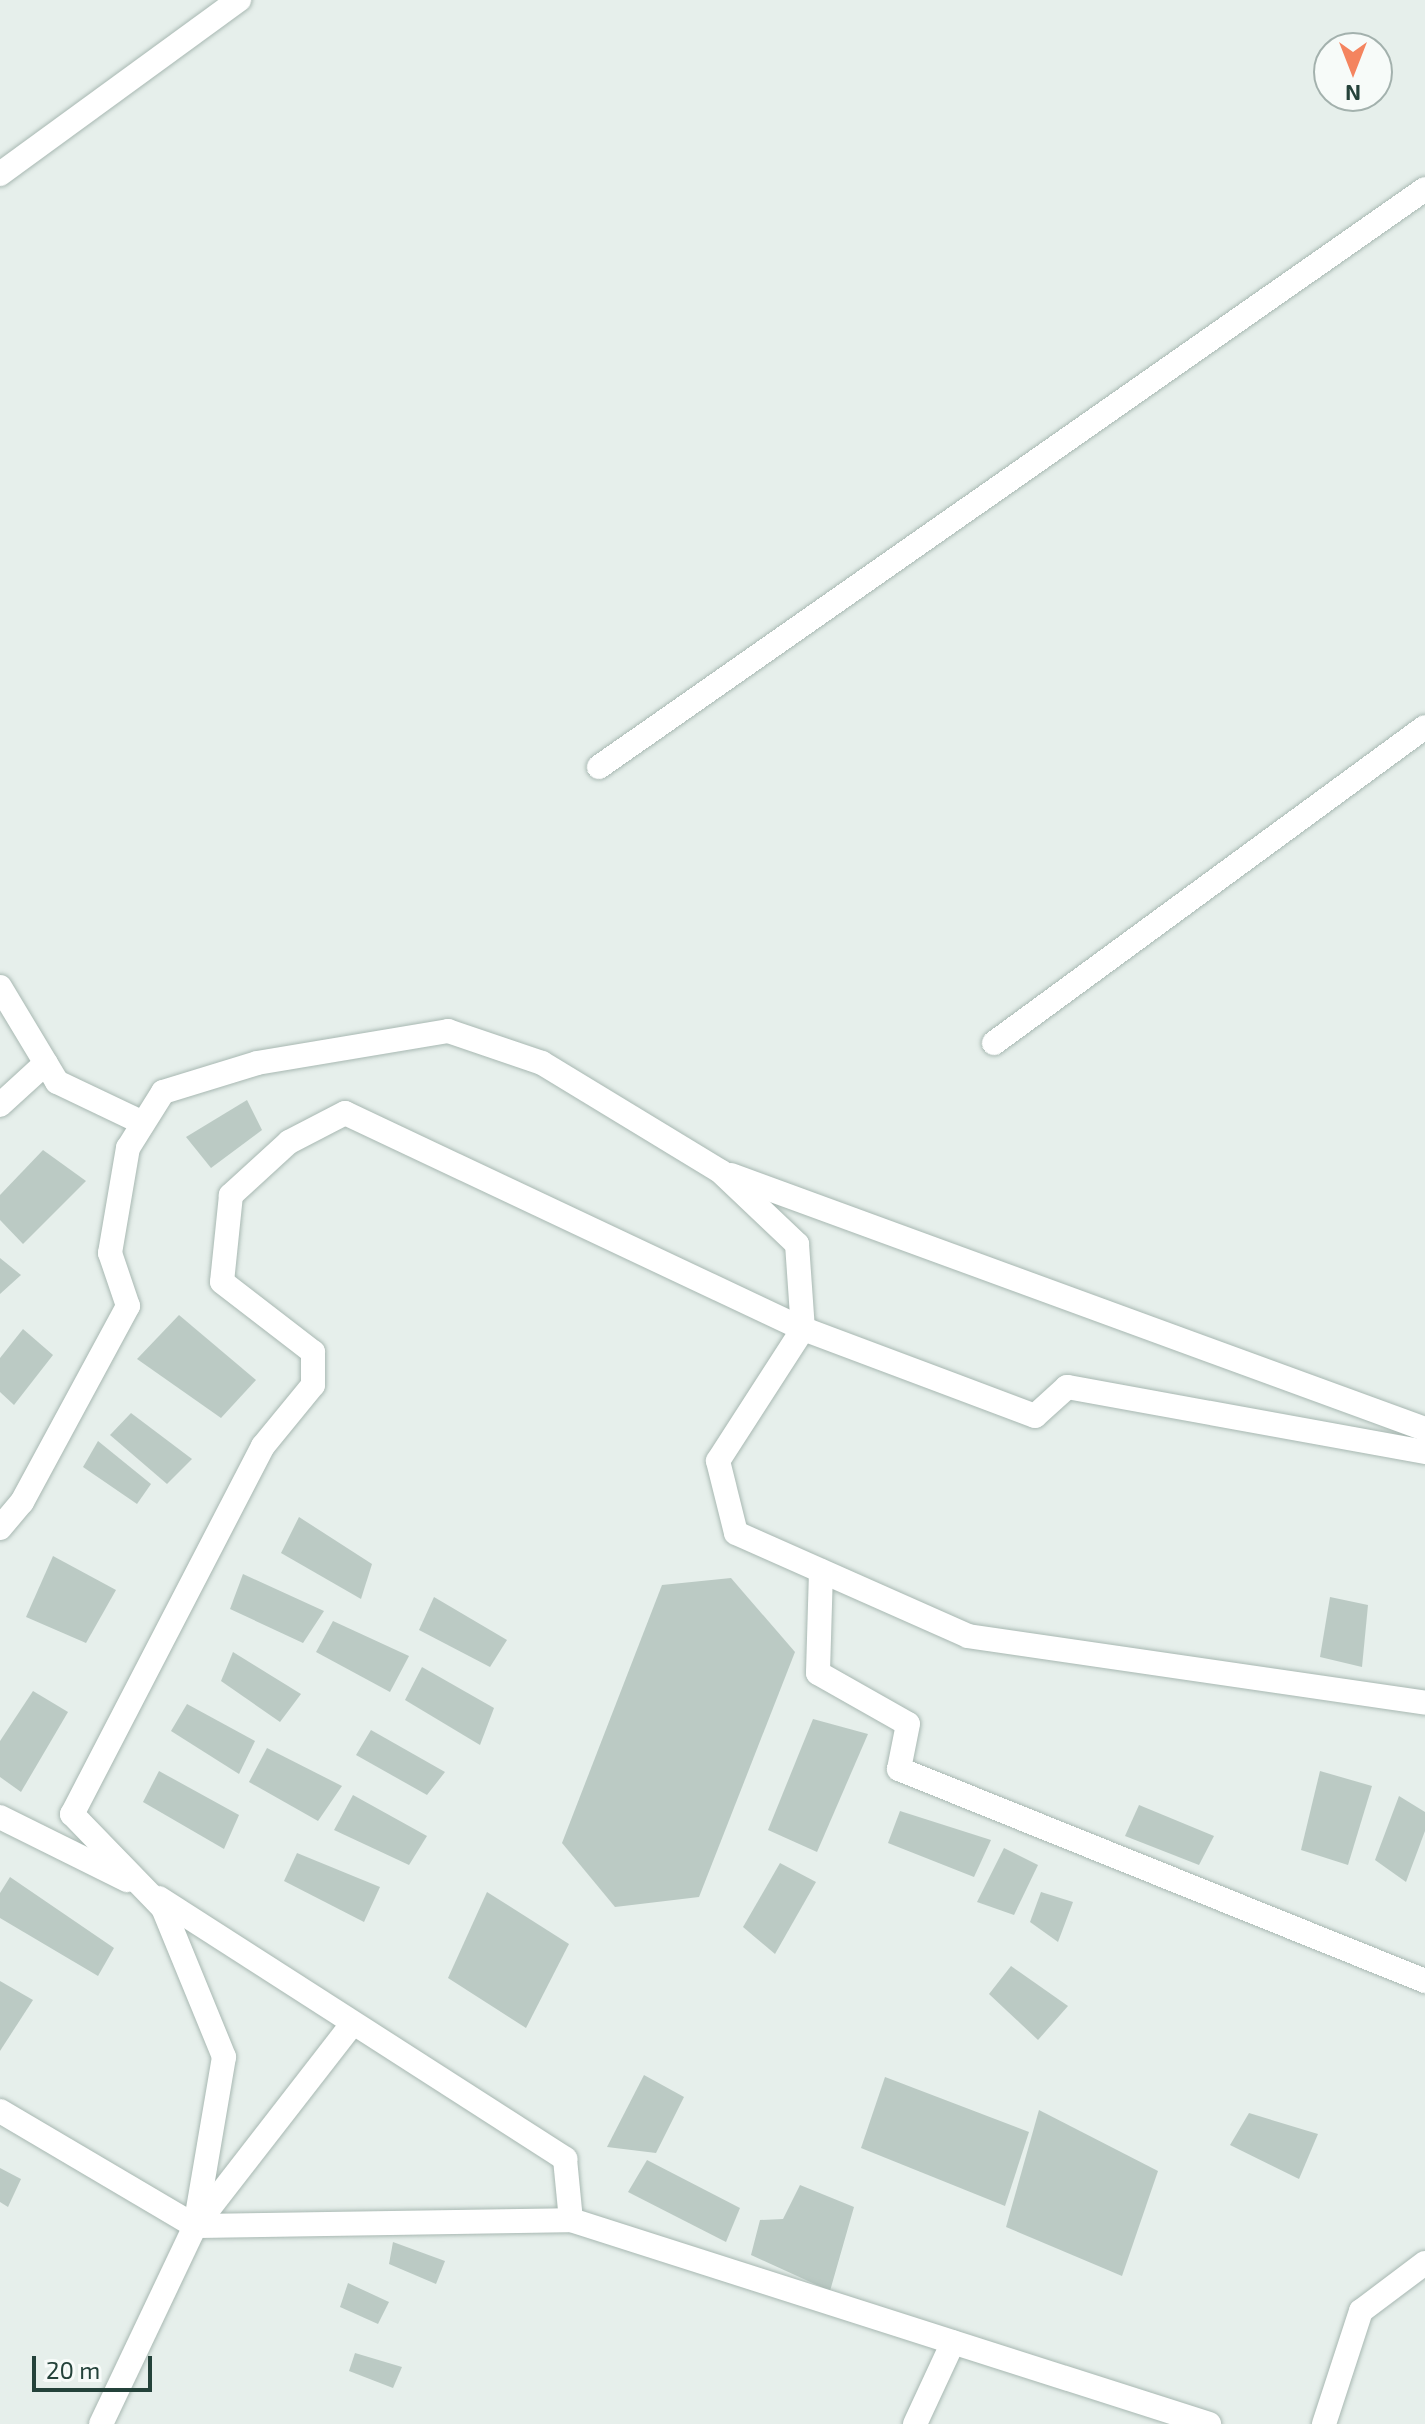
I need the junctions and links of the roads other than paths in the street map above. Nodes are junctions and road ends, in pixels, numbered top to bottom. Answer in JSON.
{"nodes":[{"id":1,"x":239,"y":0,"type":"edge"},
{"id":2,"x":0,"y":174,"type":"edge"},
{"id":3,"x":1425,"y":189,"type":"edge"},
{"id":4,"x":1425,"y":727,"type":"edge"},
{"id":5,"x":599,"y":767,"type":"dead end"},
{"id":6,"x":0,"y":987,"type":"edge"},
{"id":7,"x":994,"y":1043,"type":"dead end"},
{"id":8,"x":46,"y":1063,"type":"junction"},
{"id":9,"x":0,"y":1105,"type":"edge"},
{"id":10,"x":143,"y":1123,"type":"junction"},
{"id":11,"x":721,"y":1172,"type":"junction"},
{"id":12,"x":803,"y":1329,"type":"junction"},
{"id":13,"x":1425,"y":1429,"type":"edge"},
{"id":14,"x":1425,"y":1452,"type":"edge"},
{"id":15,"x":0,"y":1528,"type":"edge"},
{"id":16,"x":821,"y":1571,"type":"junction"},
{"id":17,"x":1425,"y":1703,"type":"edge"},
{"id":18,"x":0,"y":1817,"type":"edge"},
{"id":19,"x":146,"y":1890,"type":"junction"},
{"id":20,"x":1425,"y":1981,"type":"edge"},
{"id":21,"x":353,"y":2023,"type":"junction"},
{"id":22,"x":0,"y":2111,"type":"edge"},
{"id":23,"x":571,"y":2220,"type":"junction"},
{"id":24,"x":195,"y":2226,"type":"junction"},
{"id":25,"x":1425,"y":2263,"type":"edge"},
{"id":26,"x":953,"y":2342,"type":"junction"},
{"id":27,"x":101,"y":2424,"type":"edge"},
{"id":28,"x":915,"y":2424,"type":"edge"},
{"id":29,"x":1209,"y":2424,"type":"edge"},
{"id":30,"x":1324,"y":2424,"type":"edge"}],
"edges":[{"from":1,"to":2,"type":"street"},
{"from":3,"to":5,"type":"street"},
{"from":4,"to":7,"type":"street"},
{"from":6,"to":8,"type":"street"},
{"from":8,"to":9,"type":"street"},
{"from":8,"to":10,"type":"street"},
{"from":10,"to":11,"type":"street"},
{"from":10,"to":15,"type":"street"},
{"from":11,"to":12,"type":"street"},
{"from":11,"to":13,"type":"street"},
{"from":12,"to":14,"type":"street"},
{"from":12,"to":16,"type":"street"},
{"from":12,"to":19,"type":"street"},
{"from":16,"to":17,"type":"street"},
{"from":16,"to":20,"type":"street"},
{"from":18,"to":19,"type":"street"},
{"from":19,"to":21,"type":"street"},
{"from":19,"to":24,"type":"street"},
{"from":21,"to":23,"type":"street"},
{"from":21,"to":24,"type":"street"},
{"from":22,"to":24,"type":"street"},
{"from":23,"to":24,"type":"street"},
{"from":23,"to":26,"type":"street"},
{"from":24,"to":27,"type":"street"},
{"from":25,"to":30,"type":"street"},
{"from":26,"to":28,"type":"street"},
{"from":26,"to":29,"type":"street"}]}
